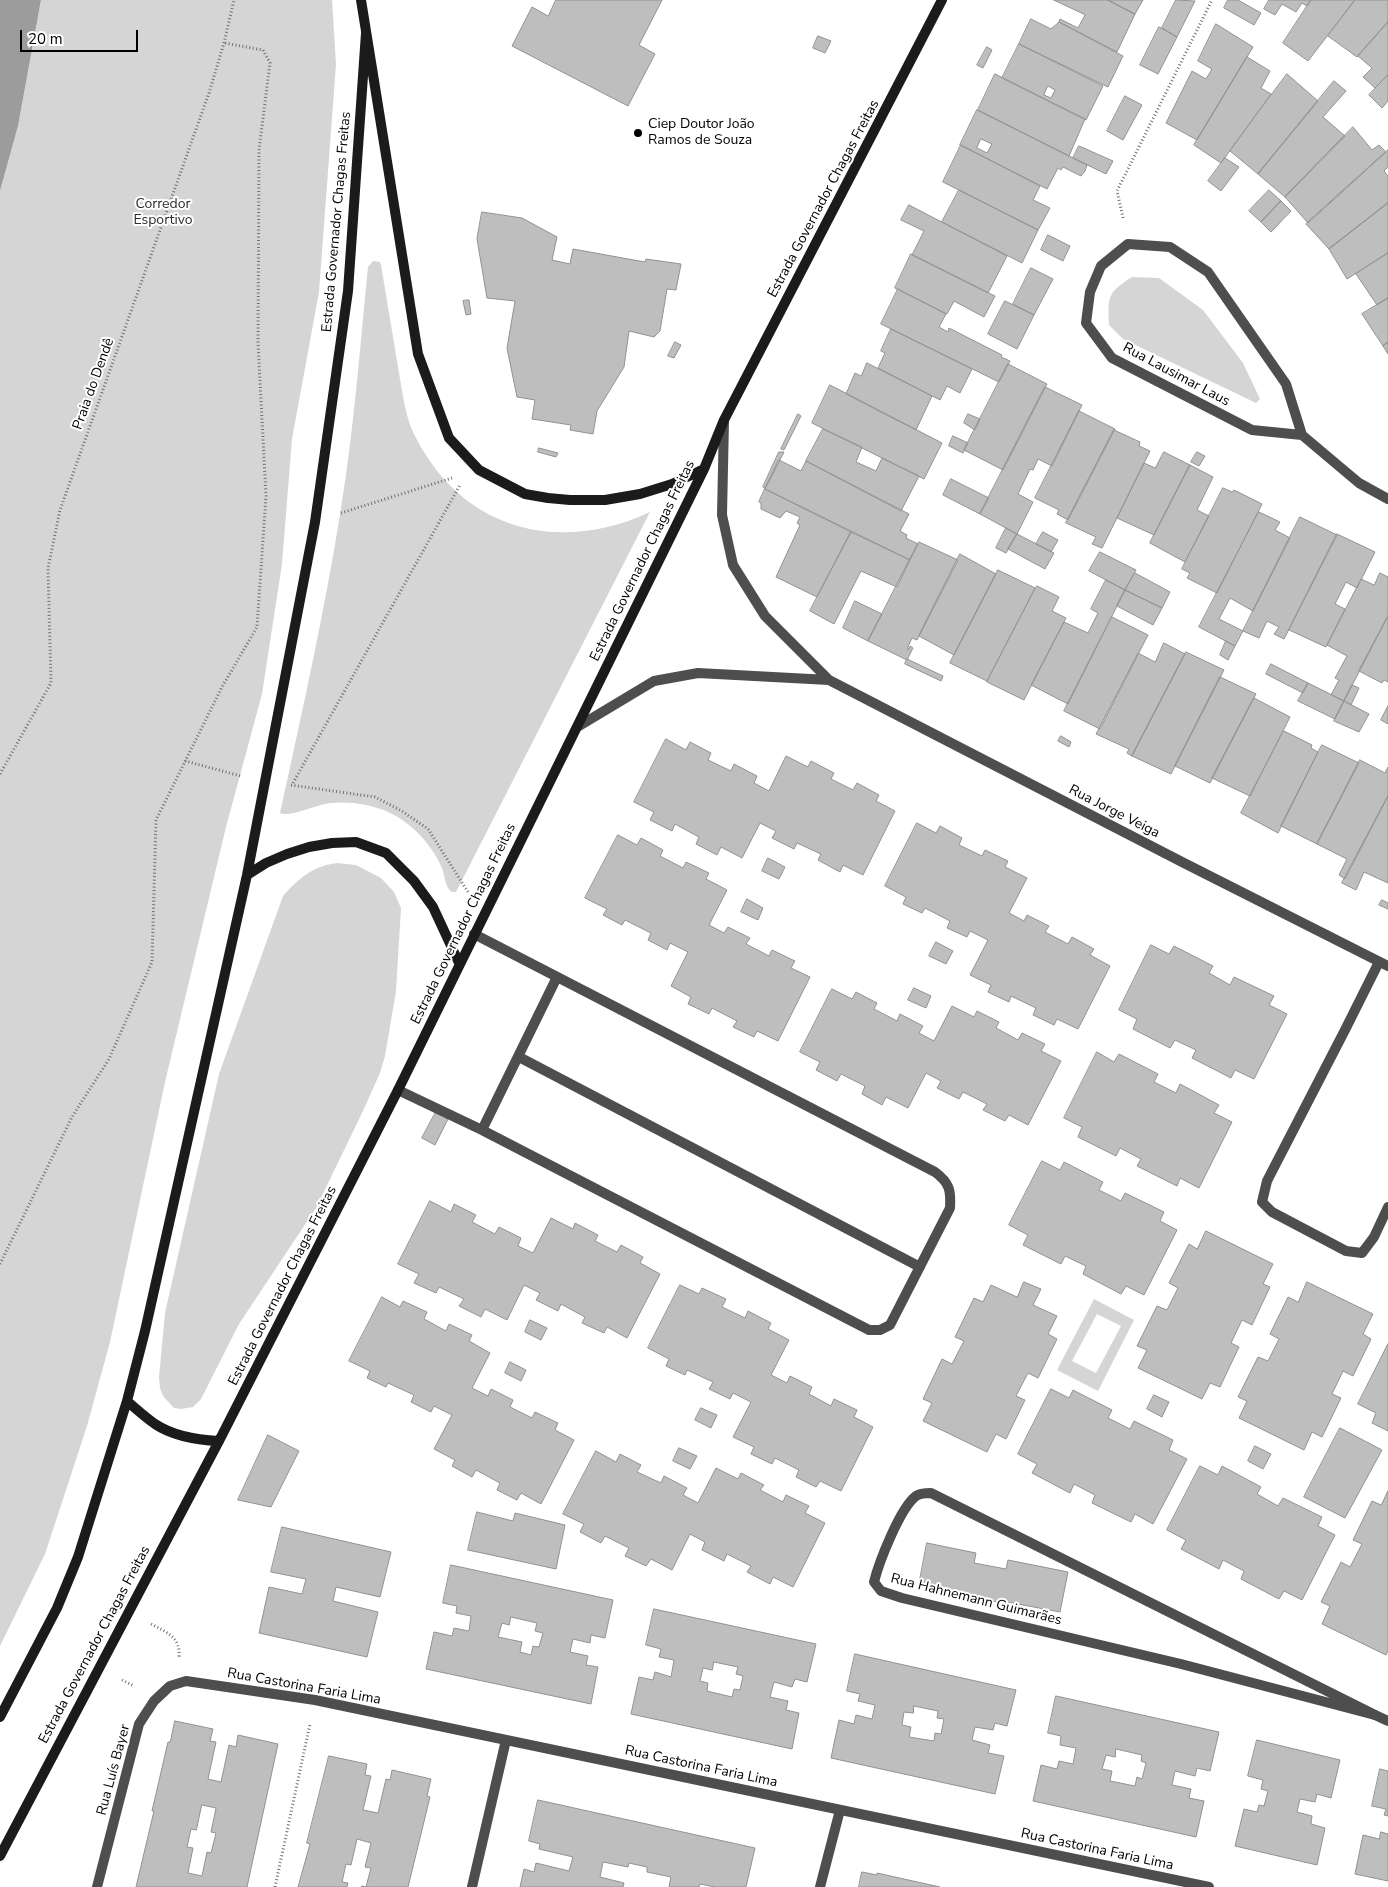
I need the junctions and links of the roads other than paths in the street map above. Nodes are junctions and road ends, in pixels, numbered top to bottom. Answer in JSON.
{"nodes":[{"id":1,"x":362,"y":0,"type":"edge"},
{"id":2,"x":942,"y":0,"type":"edge"},
{"id":3,"x":366,"y":33,"type":"junction"},
{"id":4,"x":724,"y":420,"type":"junction"},
{"id":5,"x":1302,"y":435,"type":"junction"},
{"id":6,"x":704,"y":469,"type":"junction"},
{"id":7,"x":1388,"y":500,"type":"edge"},
{"id":8,"x":829,"y":680,"type":"junction"},
{"id":9,"x":579,"y":726,"type":"junction"},
{"id":10,"x":247,"y":875,"type":"junction"},
{"id":11,"x":474,"y":934,"type":"junction"},
{"id":12,"x":459,"y":963,"type":"junction"},
{"id":13,"x":1383,"y":964,"type":"edge"},
{"id":14,"x":557,"y":977,"type":"junction"},
{"id":15,"x":518,"y":1057,"type":"junction"},
{"id":16,"x":398,"y":1090,"type":"junction"},
{"id":17,"x":482,"y":1130,"type":"junction"},
{"id":18,"x":1388,"y":1207,"type":"edge"},
{"id":19,"x":920,"y":1267,"type":"junction"},
{"id":20,"x":127,"y":1401,"type":"junction"},
{"id":21,"x":219,"y":1441,"type":"junction"},
{"id":22,"x":186,"y":1681,"type":"joint"},
{"id":23,"x":1375,"y":1715,"type":"junction"},
{"id":24,"x":0,"y":1717,"type":"edge"},
{"id":25,"x":1388,"y":1721,"type":"edge"},
{"id":26,"x":506,"y":1740,"type":"junction"},
{"id":27,"x":840,"y":1810,"type":"junction"},
{"id":28,"x":0,"y":1856,"type":"edge"},
{"id":29,"x":97,"y":1887,"type":"edge"},
{"id":30,"x":472,"y":1887,"type":"edge"},
{"id":31,"x":820,"y":1887,"type":"edge"},
{"id":32,"x":1209,"y":1887,"type":"edge"}],
"edges":[{"from":1,"to":3,"type":"main road"},
{"from":2,"to":4,"type":"main road","name":"Estrada Governador Chagas Freitas"},
{"from":3,"to":6,"type":"main road"},
{"from":3,"to":10,"type":"main road","name":"Estrada Governador Chagas Freitas"},
{"from":4,"to":6,"type":"main road","name":"Estrada Governador Chagas Freitas"},
{"from":4,"to":8,"type":"street","name":"Rua Jorge Veiga"},
{"from":5,"to":5,"type":"street","name":"Rua Lausimar Laus"},
{"from":5,"to":7,"type":"street"},
{"from":6,"to":9,"type":"main road","name":"Estrada Governador Chagas Freitas"},
{"from":8,"to":9,"type":"street","name":"Rua Jorge Veiga"},
{"from":8,"to":13,"type":"street","name":"Rua Jorge Veiga"},
{"from":9,"to":11,"type":"main road","name":"Estrada Governador Chagas Freitas"},
{"from":10,"to":12,"type":"main road"},
{"from":10,"to":20,"type":"main road","name":"Estrada Governador Chagas Freitas"},
{"from":11,"to":12,"type":"main road","name":"Estrada Governador Chagas Freitas"},
{"from":11,"to":14,"type":"street"},
{"from":12,"to":16,"type":"main road","name":"Estrada Governador Chagas Freitas"},
{"from":13,"to":18,"type":"street"},
{"from":14,"to":15,"type":"street"},
{"from":14,"to":19,"type":"street"},
{"from":15,"to":17,"type":"street"},
{"from":15,"to":19,"type":"street"},
{"from":16,"to":17,"type":"street"},
{"from":16,"to":21,"type":"main road","name":"Estrada Governador Chagas Freitas"},
{"from":17,"to":19,"type":"street"},
{"from":20,"to":21,"type":"main road"},
{"from":20,"to":24,"type":"main road","name":"Estrada Governador Chagas Freitas"},
{"from":21,"to":28,"type":"main road","name":"Estrada Governador Chagas Freitas"},
{"from":22,"to":26,"type":"street","name":"Rua Castorina Faria Lima"},
{"from":22,"to":29,"type":"street","name":"Rua Luís Bayer"},
{"from":23,"to":23,"type":"street","name":"Rua Hahnemann Guimarães"},
{"from":23,"to":25,"type":"street","name":"Rua Hahnemann Guimarães"},
{"from":26,"to":27,"type":"street","name":"Rua Castorina Faria Lima"},
{"from":26,"to":30,"type":"street"},
{"from":27,"to":31,"type":"street"},
{"from":27,"to":32,"type":"street","name":"Rua Castorina Faria Lima"}]}
